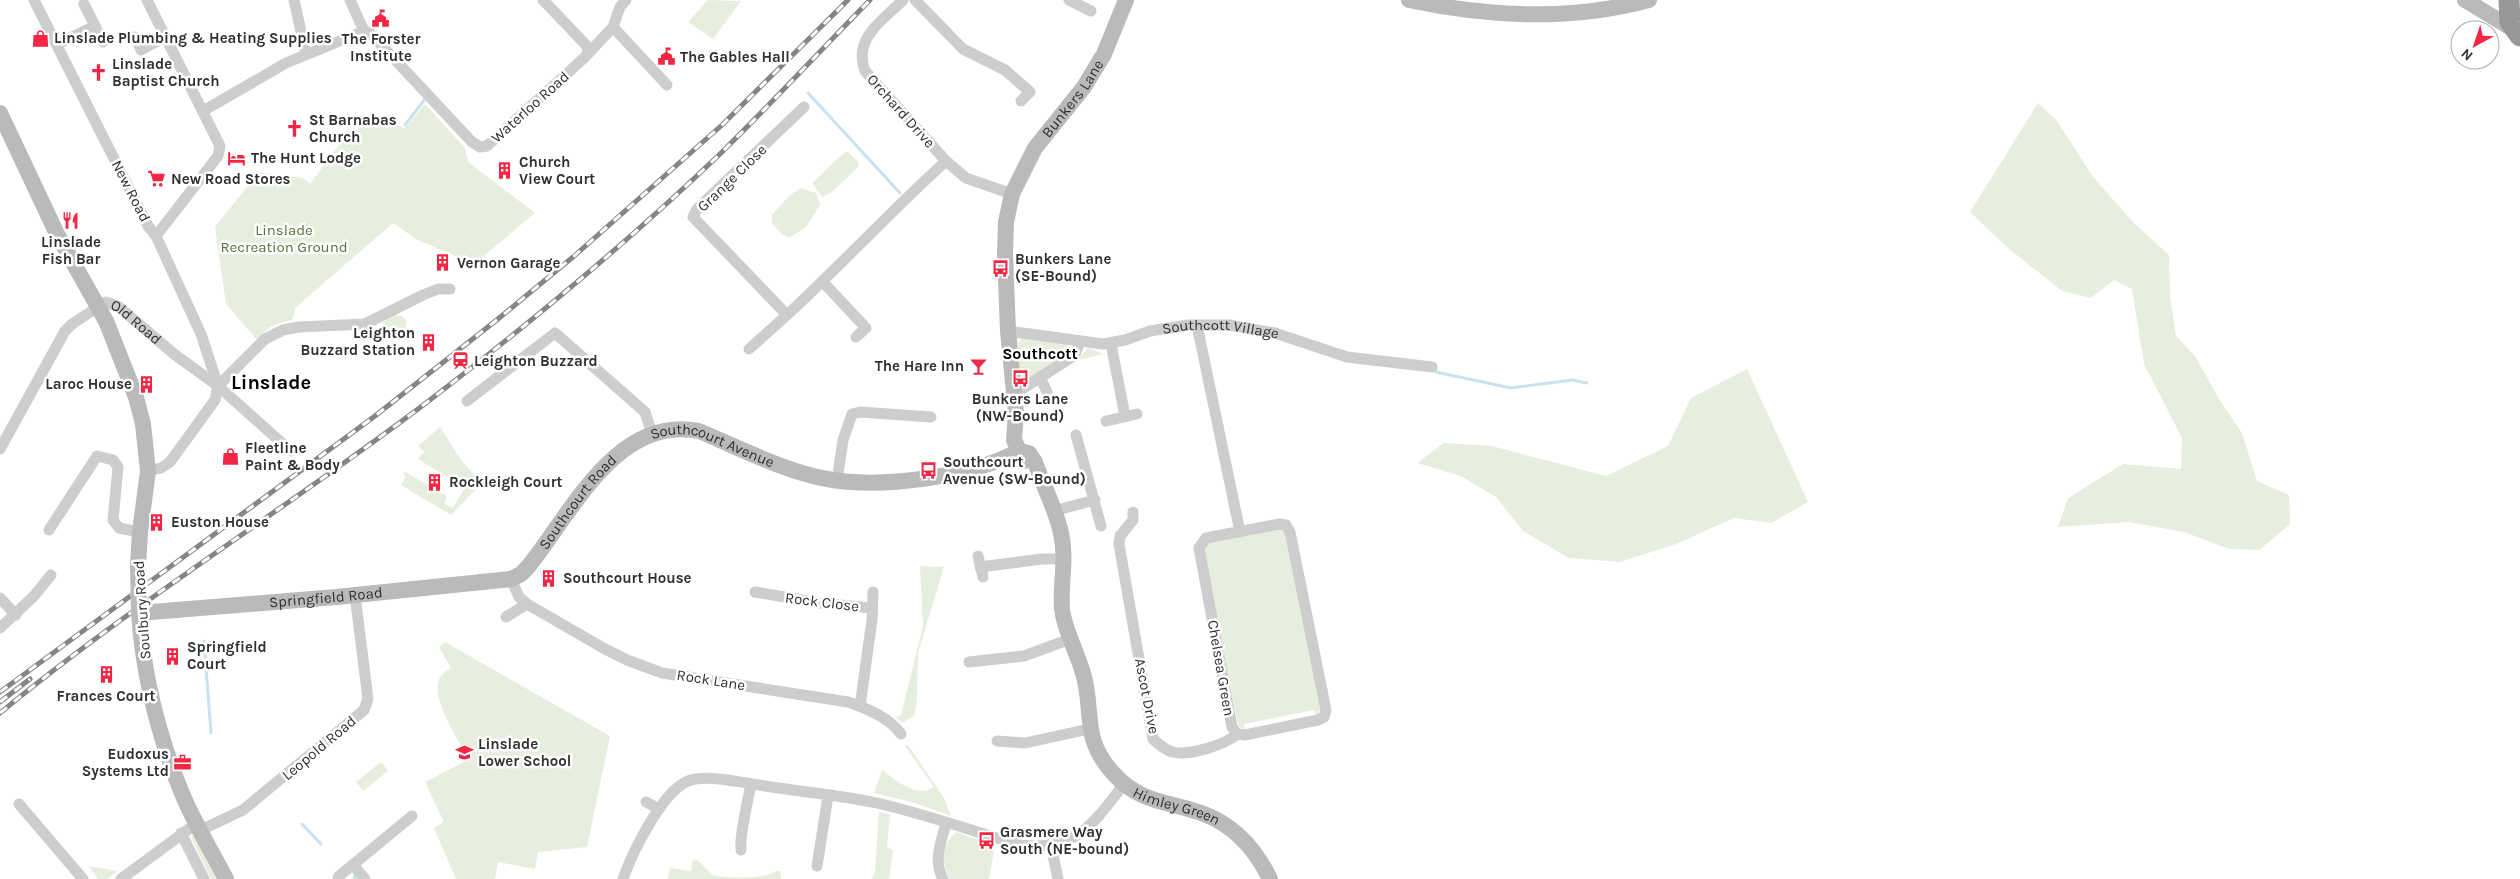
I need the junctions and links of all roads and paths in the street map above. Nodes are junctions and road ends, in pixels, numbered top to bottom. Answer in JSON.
{"nodes":[{"id":1,"x":34,"y":0,"type":"edge"},
{"id":2,"x":147,"y":0,"type":"edge"},
{"id":3,"x":294,"y":0,"type":"edge"},
{"id":4,"x":350,"y":0,"type":"edge"},
{"id":5,"x":543,"y":0,"type":"edge"},
{"id":6,"x":626,"y":0,"type":"edge"},
{"id":7,"x":903,"y":0,"type":"edge"},
{"id":8,"x":915,"y":0,"type":"edge"},
{"id":9,"x":1069,"y":0,"type":"edge"},
{"id":10,"x":1126,"y":0,"type":"edge"},
{"id":11,"x":1409,"y":0,"type":"edge"},
{"id":12,"x":1650,"y":0,"type":"edge"},
{"id":13,"x":2465,"y":0,"type":"edge"},
{"id":14,"x":2509,"y":0,"type":"edge"},
{"id":15,"x":84,"y":4,"type":"dead end"},
{"id":16,"x":1091,"y":11,"type":"dead end"},
{"id":17,"x":95,"y":26,"type":"junction"},
{"id":18,"x":613,"y":27,"type":"junction"},
{"id":19,"x":364,"y":31,"type":"junction"},
{"id":20,"x":2518,"y":33,"type":"edge"},
{"id":21,"x":135,"y":37,"type":"dead end"},
{"id":22,"x":165,"y":37,"type":"junction"},
{"id":23,"x":103,"y":42,"type":"dead end"},
{"id":24,"x":58,"y":44,"type":"junction"},
{"id":25,"x":588,"y":52,"type":"junction"},
{"id":26,"x":306,"y":54,"type":"junction"},
{"id":27,"x":667,"y":85,"type":"dead end"},
{"id":28,"x":1020,"y":101,"type":"dead end"},
{"id":29,"x":804,"y":107,"type":"dead end"},
{"id":30,"x":203,"y":111,"type":"junction"},
{"id":31,"x":0,"y":113,"type":"edge"},
{"id":32,"x":946,"y":161,"type":"junction"},
{"id":33,"x":1012,"y":194,"type":"junction"},
{"id":34,"x":156,"y":236,"type":"junction"},
{"id":35,"x":823,"y":282,"type":"junction"},
{"id":36,"x":450,"y":289,"type":"dead end"},
{"id":37,"x":98,"y":306,"type":"junction"},
{"id":38,"x":787,"y":315,"type":"junction"},
{"id":39,"x":1198,"y":324,"type":"junction"},
{"id":40,"x":1008,"y":331,"type":"junction"},
{"id":41,"x":856,"y":337,"type":"dead end"},
{"id":42,"x":1080,"y":341,"type":"junction"},
{"id":43,"x":1111,"y":344,"type":"junction"},
{"id":44,"x":749,"y":349,"type":"dead end"},
{"id":45,"x":1432,"y":367,"type":"dead end"},
{"id":46,"x":1040,"y":378,"type":"junction"},
{"id":47,"x":218,"y":386,"type":"junction"},
{"id":48,"x":1022,"y":389,"type":"dead end"},
{"id":49,"x":1047,"y":392,"type":"dead end"},
{"id":50,"x":467,"y":401,"type":"dead end"},
{"id":51,"x":1137,"y":414,"type":"dead end"},
{"id":52,"x":1125,"y":416,"type":"junction"},
{"id":53,"x":1106,"y":421,"type":"dead end"},
{"id":54,"x":919,"y":429,"type":"dead end"},
{"id":55,"x":652,"y":434,"type":"junction"},
{"id":56,"x":1076,"y":435,"type":"dead end"},
{"id":57,"x":0,"y":449,"type":"edge"},
{"id":58,"x":291,"y":451,"type":"dead end"},
{"id":59,"x":1019,"y":451,"type":"junction"},
{"id":60,"x":148,"y":471,"type":"junction"},
{"id":61,"x":837,"y":482,"type":"junction"},
{"id":62,"x":1096,"y":500,"type":"junction"},
{"id":63,"x":1054,"y":511,"type":"junction"},
{"id":64,"x":1133,"y":512,"type":"dead end"},
{"id":65,"x":1101,"y":526,"type":"dead end"},
{"id":66,"x":48,"y":530,"type":"dead end"},
{"id":67,"x":140,"y":532,"type":"junction"},
{"id":68,"x":1240,"y":532,"type":"junction"},
{"id":69,"x":1064,"y":559,"type":"junction"},
{"id":70,"x":980,"y":567,"type":"dead end"},
{"id":71,"x":51,"y":575,"type":"dead end"},
{"id":72,"x":511,"y":579,"type":"junction"},
{"id":73,"x":755,"y":592,"type":"dead end"},
{"id":74,"x":873,"y":592,"type":"dead end"},
{"id":75,"x":355,"y":595,"type":"junction"},
{"id":76,"x":0,"y":598,"type":"edge"},
{"id":77,"x":527,"y":604,"type":"junction"},
{"id":78,"x":872,"y":608,"type":"junction"},
{"id":79,"x":16,"y":615,"type":"junction"},
{"id":80,"x":140,"y":616,"type":"junction"},
{"id":81,"x":506,"y":617,"type":"dead end"},
{"id":82,"x":0,"y":628,"type":"edge"},
{"id":83,"x":1070,"y":639,"type":"junction"},
{"id":84,"x":969,"y":663,"type":"dead end"},
{"id":85,"x":860,"y":706,"type":"junction"},
{"id":86,"x":1089,"y":729,"type":"junction"},
{"id":87,"x":901,"y":734,"type":"dead end"},
{"id":88,"x":1237,"y":734,"type":"junction"},
{"id":89,"x":1001,"y":744,"type":"dead end"},
{"id":90,"x":751,"y":784,"type":"junction"},
{"id":91,"x":1124,"y":784,"type":"junction"},
{"id":92,"x":828,"y":796,"type":"junction"},
{"id":93,"x":646,"y":802,"type":"dead end"},
{"id":94,"x":19,"y":804,"type":"dead end"},
{"id":95,"x":659,"y":809,"type":"junction"},
{"id":96,"x":412,"y":816,"type":"dead end"},
{"id":97,"x":946,"y":823,"type":"junction"},
{"id":98,"x":199,"y":827,"type":"junction"},
{"id":99,"x":396,"y":829,"type":"junction"},
{"id":100,"x":180,"y":833,"type":"junction"},
{"id":101,"x":404,"y":839,"type":"dead end"},
{"id":102,"x":1050,"y":846,"type":"junction"},
{"id":103,"x":741,"y":850,"type":"dead end"},
{"id":104,"x":822,"y":860,"type":"dead end"},
{"id":105,"x":353,"y":864,"type":"junction"},
{"id":106,"x":338,"y":876,"type":"dead end"},
{"id":107,"x":83,"y":879,"type":"edge"},
{"id":108,"x":122,"y":879,"type":"edge"},
{"id":109,"x":204,"y":879,"type":"edge"},
{"id":110,"x":226,"y":879,"type":"edge"},
{"id":111,"x":365,"y":879,"type":"edge"},
{"id":112,"x":623,"y":879,"type":"edge"},
{"id":113,"x":943,"y":879,"type":"edge"},
{"id":114,"x":1058,"y":879,"type":"edge"},
{"id":115,"x":1270,"y":879,"type":"edge"}],
"edges":[{"from":1,"to":24,"type":"street","name":"New Road"},
{"from":2,"to":22,"type":"street"},
{"from":3,"to":26,"type":"street"},
{"from":4,"to":19,"type":"street"},
{"from":5,"to":25,"type":"street"},
{"from":6,"to":18,"type":"street"},
{"from":7,"to":32,"type":"street","name":"Orchard Drive"},
{"from":8,"to":28,"type":"street"},
{"from":9,"to":16,"type":"street"},
{"from":10,"to":33,"type":"street","name":"Bunkers Lane"},
{"from":11,"to":12,"type":"street"},
{"from":13,"to":20,"type":"street"},
{"from":14,"to":20,"type":"highway"},
{"from":15,"to":17,"type":"street"},
{"from":17,"to":23,"type":"street"},
{"from":17,"to":24,"type":"street"},
{"from":18,"to":25,"type":"street"},
{"from":18,"to":27,"type":"street"},
{"from":19,"to":25,"type":"street","name":"Waterloo Road"},
{"from":19,"to":26,"type":"street"},
{"from":21,"to":22,"type":"street"},
{"from":22,"to":30,"type":"street"},
{"from":24,"to":34,"type":"street","name":"New Road"},
{"from":26,"to":30,"type":"street"},
{"from":29,"to":38,"type":"street","name":"Grange Close"},
{"from":30,"to":34,"type":"street"},
{"from":31,"to":37,"type":"street","name":"Old Road"},
{"from":32,"to":33,"type":"street","name":"Orchard Drive"},
{"from":32,"to":35,"type":"street"},
{"from":33,"to":40,"type":"street"},
{"from":34,"to":47,"type":"street","name":"New Road"},
{"from":35,"to":38,"type":"street"},
{"from":35,"to":41,"type":"street"},
{"from":36,"to":47,"type":"street"},
{"from":37,"to":47,"type":"street","name":"Old Road"},
{"from":37,"to":57,"type":"street"},
{"from":37,"to":60,"type":"street","name":"Soulbury Road"},
{"from":38,"to":44,"type":"street"},
{"from":39,"to":43,"type":"street","name":"Southcott Village"},
{"from":39,"to":45,"type":"street","name":"Southcott Village"},
{"from":39,"to":68,"type":"street"},
{"from":40,"to":42,"type":"street","name":"Southcott Village"},
{"from":40,"to":59,"type":"street"},
{"from":42,"to":43,"type":"street","name":"Southcott Village"},
{"from":42,"to":46,"type":"street"},
{"from":43,"to":52,"type":"street"},
{"from":46,"to":48,"type":"street"},
{"from":46,"to":49,"type":"street"},
{"from":47,"to":58,"type":"street","name":"Old Road"},
{"from":47,"to":60,"type":"street"},
{"from":50,"to":55,"type":"street","name":"Southcourt Avenue"},
{"from":51,"to":52,"type":"street"},
{"from":52,"to":53,"type":"street"},
{"from":54,"to":61,"type":"street"},
{"from":55,"to":61,"type":"street","name":"Southcourt Avenue"},
{"from":55,"to":72,"type":"street","name":"Southcourt Road"},
{"from":56,"to":62,"type":"street"},
{"from":59,"to":61,"type":"street","name":"Southcourt Avenue"},
{"from":59,"to":63,"type":"street","name":"Himley Green"},
{"from":60,"to":67,"type":"street","name":"Soulbury Road"},
{"from":62,"to":63,"type":"street"},
{"from":62,"to":65,"type":"street"},
{"from":63,"to":69,"type":"street","name":"Himley Green"},
{"from":64,"to":88,"type":"street","name":"Ascot Drive"},
{"from":66,"to":67,"type":"street"},
{"from":67,"to":80,"type":"street","name":"Soulbury Road","bridge":true},
{"from":68,"to":88,"type":"street","name":"Chelsea Green"},
{"from":68,"to":88,"type":"street","name":"Chelsea Green"},
{"from":69,"to":70,"type":"street"},
{"from":69,"to":83,"type":"street","name":"Himley Green"},
{"from":71,"to":79,"type":"street"},
{"from":72,"to":75,"type":"street","name":"Springfield Road"},
{"from":72,"to":77,"type":"street","name":"Rock Lane"},
{"from":73,"to":78,"type":"street","name":"Rock Close"},
{"from":74,"to":78,"type":"street","name":"Rock Close"},
{"from":75,"to":80,"type":"street","name":"Springfield Road"},
{"from":75,"to":98,"type":"street","name":"Leopold Road"},
{"from":76,"to":79,"type":"street"},
{"from":77,"to":81,"type":"street"},
{"from":77,"to":85,"type":"street","name":"Rock Lane"},
{"from":78,"to":85,"type":"street","name":"Rock Close"},
{"from":79,"to":82,"type":"street"},
{"from":80,"to":98,"type":"street","name":"Soulbury Road"},
{"from":83,"to":84,"type":"street"},
{"from":83,"to":86,"type":"street","name":"Himley Green"},
{"from":85,"to":87,"type":"street","name":"Rock Lane"},
{"from":86,"to":89,"type":"street"},
{"from":86,"to":91,"type":"street","name":"Himley Green"},
{"from":90,"to":92,"type":"street"},
{"from":90,"to":95,"type":"street"},
{"from":90,"to":103,"type":"street"},
{"from":91,"to":102,"type":"street"},
{"from":91,"to":115,"type":"street","name":"Himley Green"},
{"from":92,"to":97,"type":"street"},
{"from":92,"to":104,"type":"street"},
{"from":93,"to":95,"type":"street"},
{"from":94,"to":107,"type":"street"},
{"from":95,"to":112,"type":"street"},
{"from":96,"to":99,"type":"street"},
{"from":97,"to":102,"type":"street"},
{"from":97,"to":113,"type":"street"},
{"from":98,"to":100,"type":"street","name":"Leopold Road"},
{"from":98,"to":110,"type":"street","name":"Soulbury Road"},
{"from":99,"to":101,"type":"street"},
{"from":99,"to":105,"type":"street"},
{"from":100,"to":108,"type":"street","name":"Leopold Road"},
{"from":100,"to":109,"type":"street"},
{"from":102,"to":114,"type":"street"},
{"from":105,"to":106,"type":"street"},
{"from":105,"to":111,"type":"street"}]}
